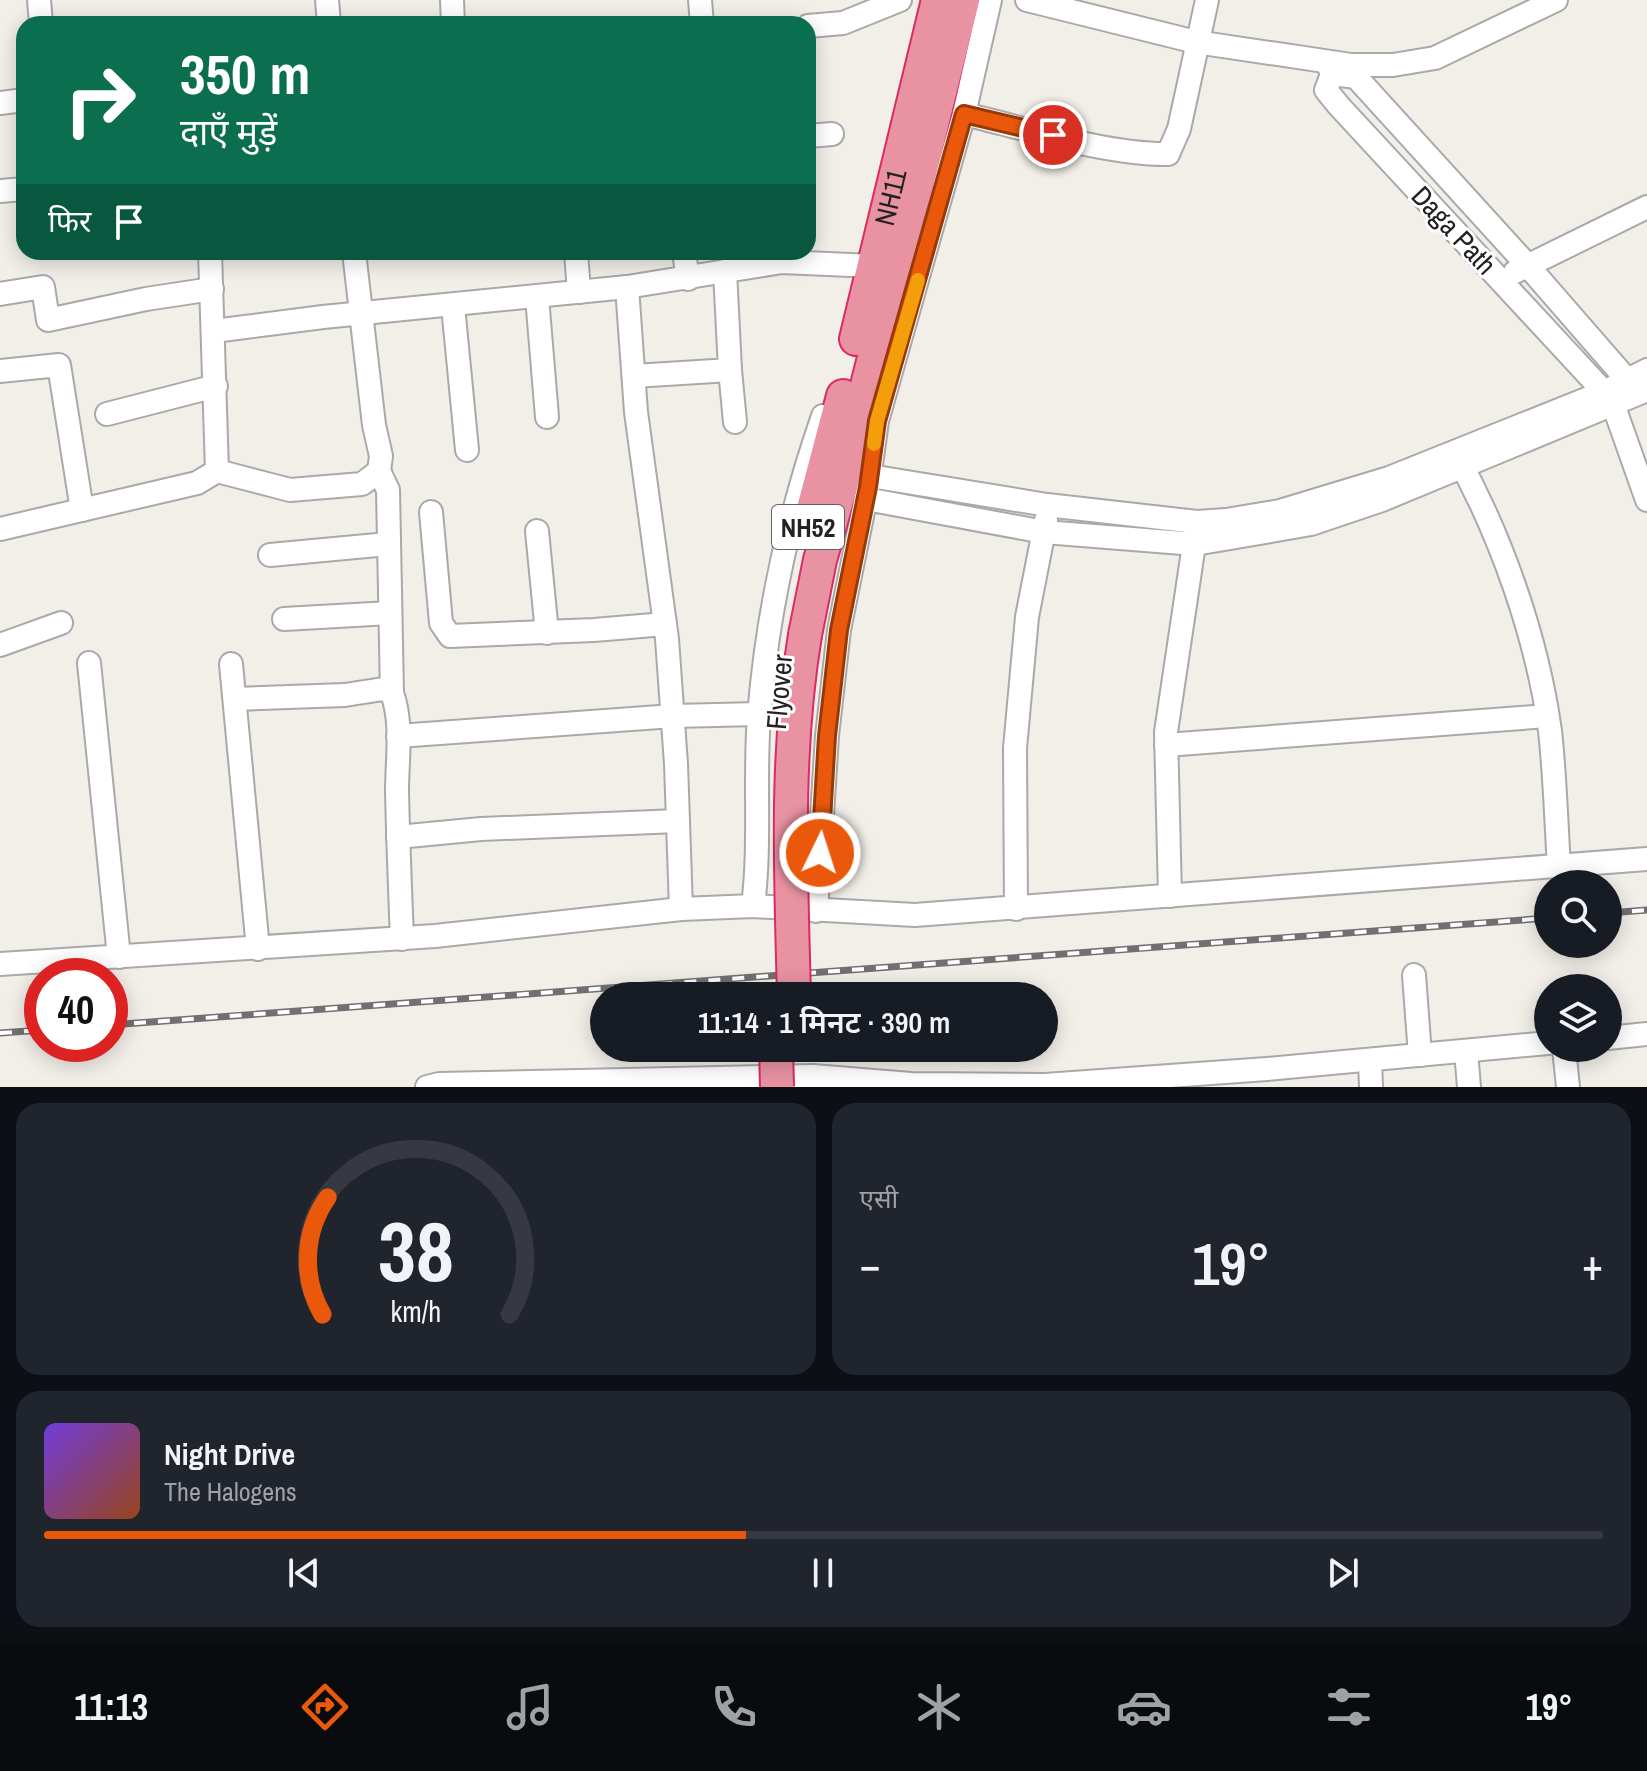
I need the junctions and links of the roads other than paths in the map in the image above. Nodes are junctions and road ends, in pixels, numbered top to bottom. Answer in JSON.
{"nodes":[{"id":1,"x":900,"y":0,"type":"edge"},
{"id":2,"x":938,"y":0,"type":"edge"},
{"id":3,"x":963,"y":0,"type":"edge"},
{"id":4,"x":990,"y":0,"type":"edge"},
{"id":5,"x":1027,"y":0,"type":"edge"},
{"id":6,"x":1207,"y":0,"type":"edge"},
{"id":7,"x":1556,"y":0,"type":"edge"},
{"id":8,"x":1517,"y":8,"type":"edge"},
{"id":9,"x":816,"y":25,"type":"edge"},
{"id":10,"x":1196,"y":42,"type":"junction"},
{"id":11,"x":1329,"y":68,"type":"junction"},
{"id":12,"x":964,"y":114,"type":"junction"},
{"id":13,"x":832,"y":134,"type":"dead end"},
{"id":14,"x":816,"y":135,"type":"edge"},
{"id":15,"x":1647,"y":207,"type":"edge"},
{"id":16,"x":210,"y":260,"type":"edge"},
{"id":17,"x":355,"y":260,"type":"edge"},
{"id":18,"x":577,"y":260,"type":"edge"},
{"id":19,"x":685,"y":260,"type":"edge"},
{"id":20,"x":770,"y":260,"type":"edge"},
{"id":21,"x":812,"y":260,"type":"edge"},
{"id":22,"x":873,"y":266,"type":"junction"},
{"id":23,"x":1528,"y":266,"type":"junction"},
{"id":24,"x":725,"y":271,"type":"junction"},
{"id":25,"x":688,"y":279,"type":"junction"},
{"id":26,"x":1500,"y":280,"type":"junction"},
{"id":27,"x":627,"y":287,"type":"junction"},
{"id":28,"x":212,"y":289,"type":"junction"},
{"id":29,"x":579,"y":292,"type":"junction"},
{"id":30,"x":0,"y":294,"type":"edge"},
{"id":31,"x":537,"y":297,"type":"junction"},
{"id":32,"x":453,"y":306,"type":"junction"},
{"id":33,"x":361,"y":314,"type":"junction"},
{"id":34,"x":214,"y":331,"type":"junction"},
{"id":35,"x":730,"y":370,"type":"junction"},
{"id":36,"x":0,"y":371,"type":"edge"},
{"id":37,"x":634,"y":376,"type":"junction"},
{"id":38,"x":1640,"y":383,"type":"edge"},
{"id":39,"x":216,"y":386,"type":"junction"},
{"id":40,"x":1608,"y":398,"type":"junction"},
{"id":41,"x":861,"y":407,"type":"junction"},
{"id":42,"x":107,"y":414,"type":"dead end"},
{"id":43,"x":547,"y":417,"type":"dead end"},
{"id":44,"x":735,"y":422,"type":"dead end"},
{"id":45,"x":467,"y":450,"type":"dead end"},
{"id":46,"x":1458,"y":459,"type":"junction"},
{"id":47,"x":217,"y":471,"type":"junction"},
{"id":48,"x":379,"y":471,"type":"junction"},
{"id":49,"x":868,"y":488,"type":"junction"},
{"id":50,"x":1647,"y":500,"type":"edge"},
{"id":51,"x":1047,"y":505,"type":"junction"},
{"id":52,"x":82,"y":510,"type":"junction"},
{"id":53,"x":431,"y":512,"type":"dead end"},
{"id":54,"x":0,"y":529,"type":"edge"},
{"id":55,"x":537,"y":531,"type":"dead end"},
{"id":56,"x":1044,"y":532,"type":"junction"},
{"id":57,"x":1196,"y":533,"type":"junction"},
{"id":58,"x":388,"y":544,"type":"junction"},
{"id":59,"x":270,"y":555,"type":"dead end"},
{"id":60,"x":390,"y":613,"type":"junction"},
{"id":61,"x":284,"y":619,"type":"dead end"},
{"id":62,"x":61,"y":623,"type":"dead end"},
{"id":63,"x":665,"y":624,"type":"junction"},
{"id":64,"x":547,"y":633,"type":"junction"},
{"id":65,"x":794,"y":635,"type":"junction"},
{"id":66,"x":0,"y":645,"type":"edge"},
{"id":67,"x":89,"y":663,"type":"dead end"},
{"id":68,"x":231,"y":664,"type":"dead end"},
{"id":69,"x":392,"y":693,"type":"junction"},
{"id":70,"x":235,"y":699,"type":"junction"},
{"id":71,"x":759,"y":714,"type":"junction"},
{"id":72,"x":673,"y":716,"type":"junction"},
{"id":73,"x":1547,"y":716,"type":"junction"},
{"id":74,"x":398,"y":736,"type":"junction"},
{"id":75,"x":1166,"y":745,"type":"junction"},
{"id":76,"x":678,"y":821,"type":"junction"},
{"id":77,"x":398,"y":837,"type":"junction"},
{"id":78,"x":1647,"y":859,"type":"edge"},
{"id":79,"x":1559,"y":866,"type":"junction"},
{"id":80,"x":1170,"y":896,"type":"junction"},
{"id":81,"x":753,"y":906,"type":"junction"},
{"id":82,"x":681,"y":909,"type":"junction"},
{"id":83,"x":1016,"y":909,"type":"junction"},
{"id":84,"x":816,"y":911,"type":"junction"},
{"id":85,"x":402,"y":939,"type":"junction"},
{"id":86,"x":258,"y":949,"type":"junction"},
{"id":87,"x":119,"y":957,"type":"junction"},
{"id":88,"x":0,"y":964,"type":"edge"},
{"id":89,"x":1414,"y":975,"type":"dead end"},
{"id":90,"x":775,"y":982,"type":"edge"},
{"id":91,"x":794,"y":982,"type":"edge"},
{"id":92,"x":1647,"y":1034,"type":"edge"},
{"id":93,"x":1622,"y":1037,"type":"edge"},
{"id":94,"x":1534,"y":1044,"type":"edge"},
{"id":95,"x":1466,"y":1051,"type":"junction"},
{"id":96,"x":1420,"y":1055,"type":"junction"},
{"id":97,"x":1370,"y":1060,"type":"junction"},
{"id":98,"x":1565,"y":1062,"type":"edge"},
{"id":99,"x":787,"y":1078,"type":"edge"},
{"id":100,"x":1267,"y":1078,"type":"edge"},
{"id":101,"x":686,"y":1083,"type":"edge"},
{"id":102,"x":567,"y":1084,"type":"edge"},
{"id":103,"x":434,"y":1086,"type":"edge"},
{"id":104,"x":1371,"y":1087,"type":"edge"},
{"id":105,"x":1469,"y":1087,"type":"edge"},
{"id":106,"x":1568,"y":1087,"type":"edge"}],
"edges":[{"from":1,"to":9,"type":"street"},
{"from":2,"to":22,"type":"highway","name":"NH11","number":"NH52"},
{"from":3,"to":41,"type":"highway","number":"NH52"},
{"from":4,"to":12,"type":"street"},
{"from":5,"to":10,"type":"street"},
{"from":6,"to":10,"type":"street"},
{"from":7,"to":8,"type":"street"},
{"from":8,"to":11,"type":"street"},
{"from":10,"to":11,"type":"street"},
{"from":10,"to":12,"type":"street"},
{"from":11,"to":23,"type":"street"},
{"from":11,"to":26,"type":"street","name":"Daga Path"},
{"from":12,"to":41,"type":"street"},
{"from":13,"to":14,"type":"street"},
{"from":15,"to":23,"type":"street"},
{"from":16,"to":28,"type":"street"},
{"from":17,"to":33,"type":"street"},
{"from":18,"to":29,"type":"street"},
{"from":19,"to":25,"type":"street"},
{"from":20,"to":24,"type":"street"},
{"from":21,"to":22,"type":"street"},
{"from":22,"to":41,"type":"highway","name":"NH11","number":"NH52"},
{"from":23,"to":26,"type":"street"},
{"from":23,"to":38,"type":"street"},
{"from":24,"to":25,"type":"street"},
{"from":24,"to":35,"type":"street"},
{"from":25,"to":27,"type":"street"},
{"from":26,"to":40,"type":"street","name":"Daga Path"},
{"from":27,"to":29,"type":"street"},
{"from":27,"to":37,"type":"street"},
{"from":28,"to":30,"type":"street"},
{"from":28,"to":34,"type":"street"},
{"from":29,"to":31,"type":"street"},
{"from":31,"to":32,"type":"street"},
{"from":31,"to":43,"type":"street"},
{"from":32,"to":33,"type":"street"},
{"from":32,"to":45,"type":"street"},
{"from":33,"to":34,"type":"street"},
{"from":33,"to":48,"type":"street"},
{"from":34,"to":39,"type":"street"},
{"from":35,"to":37,"type":"street"},
{"from":35,"to":44,"type":"street"},
{"from":36,"to":52,"type":"street"},
{"from":37,"to":63,"type":"street"},
{"from":38,"to":40,"type":"street"},
{"from":39,"to":42,"type":"street"},
{"from":39,"to":47,"type":"street"},
{"from":40,"to":46,"type":"street"},
{"from":40,"to":50,"type":"street"},
{"from":41,"to":49,"type":"street"},
{"from":41,"to":65,"type":"highway","name":"Flyover","number":"NH52"},
{"from":41,"to":71,"type":"street"},
{"from":46,"to":57,"type":"street"},
{"from":46,"to":73,"type":"street"},
{"from":47,"to":48,"type":"street"},
{"from":47,"to":52,"type":"street"},
{"from":48,"to":58,"type":"street"},
{"from":49,"to":51,"type":"street"},
{"from":49,"to":56,"type":"street"},
{"from":49,"to":84,"type":"street"},
{"from":51,"to":56,"type":"street"},
{"from":51,"to":57,"type":"street"},
{"from":52,"to":54,"type":"street"},
{"from":53,"to":64,"type":"street"},
{"from":55,"to":64,"type":"street"},
{"from":56,"to":57,"type":"street"},
{"from":56,"to":83,"type":"street"},
{"from":57,"to":75,"type":"street"},
{"from":58,"to":59,"type":"street"},
{"from":58,"to":60,"type":"street"},
{"from":60,"to":61,"type":"street"},
{"from":60,"to":69,"type":"street"},
{"from":62,"to":66,"type":"street"},
{"from":63,"to":64,"type":"street"},
{"from":63,"to":72,"type":"street"},
{"from":65,"to":90,"type":"highway","name":"Flyover","number":"NH52"},
{"from":65,"to":91,"type":"highway","name":"Flyover","number":"NH52","bridge":true},
{"from":67,"to":87,"type":"street"},
{"from":68,"to":70,"type":"street"},
{"from":69,"to":70,"type":"street"},
{"from":69,"to":74,"type":"street"},
{"from":70,"to":86,"type":"street"},
{"from":71,"to":72,"type":"street"},
{"from":71,"to":81,"type":"street"},
{"from":72,"to":74,"type":"street"},
{"from":72,"to":76,"type":"street"},
{"from":73,"to":75,"type":"street"},
{"from":73,"to":79,"type":"street"},
{"from":74,"to":77,"type":"street"},
{"from":75,"to":80,"type":"street"},
{"from":76,"to":77,"type":"street"},
{"from":76,"to":82,"type":"street"},
{"from":77,"to":85,"type":"street"},
{"from":78,"to":79,"type":"street"},
{"from":79,"to":80,"type":"street"},
{"from":80,"to":83,"type":"street"},
{"from":81,"to":82,"type":"street"},
{"from":81,"to":84,"type":"street"},
{"from":82,"to":85,"type":"street"},
{"from":83,"to":84,"type":"street"},
{"from":85,"to":86,"type":"street"},
{"from":86,"to":87,"type":"street"},
{"from":87,"to":88,"type":"street"},
{"from":89,"to":96,"type":"street"},
{"from":92,"to":93,"type":"street"},
{"from":94,"to":95,"type":"street"},
{"from":95,"to":96,"type":"street"},
{"from":95,"to":105,"type":"street"},
{"from":96,"to":97,"type":"street"},
{"from":97,"to":100,"type":"street"},
{"from":97,"to":104,"type":"street"},
{"from":98,"to":106,"type":"street"},
{"from":99,"to":100,"type":"street"},
{"from":99,"to":101,"type":"street"},
{"from":101,"to":102,"type":"street"},
{"from":102,"to":103,"type":"street"}]}
